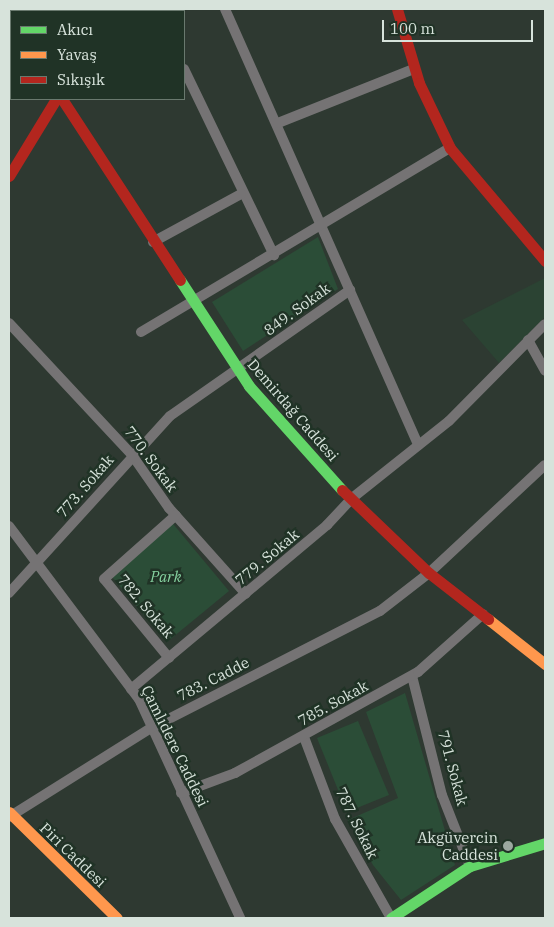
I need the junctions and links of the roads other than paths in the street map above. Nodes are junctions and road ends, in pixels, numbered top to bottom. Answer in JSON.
{"nodes":[{"id":1,"x":225,"y":9,"type":"edge"},
{"id":2,"x":397,"y":9,"type":"edge"},
{"id":3,"x":414,"y":69,"type":"junction"},
{"id":4,"x":185,"y":71,"type":"edge"},
{"id":5,"x":55,"y":100,"type":"edge"},
{"id":6,"x":63,"y":100,"type":"edge"},
{"id":7,"x":278,"y":124,"type":"junction"},
{"id":8,"x":450,"y":148,"type":"junction"},
{"id":9,"x":9,"y":176,"type":"edge"},
{"id":10,"x":241,"y":194,"type":"junction"},
{"id":11,"x":323,"y":224,"type":"junction"},
{"id":12,"x":153,"y":242,"type":"junction"},
{"id":13,"x":274,"y":256,"type":"junction"},
{"id":14,"x":545,"y":261,"type":"edge"},
{"id":15,"x":350,"y":290,"type":"junction"},
{"id":16,"x":194,"y":304,"type":"junction"},
{"id":17,"x":9,"y":323,"type":"edge"},
{"id":18,"x":545,"y":324,"type":"edge"},
{"id":19,"x":141,"y":332,"type":"dead end"},
{"id":20,"x":528,"y":340,"type":"junction"},
{"id":21,"x":238,"y":370,"type":"junction"},
{"id":22,"x":545,"y":371,"type":"edge"},
{"id":23,"x":418,"y":444,"type":"junction"},
{"id":24,"x":132,"y":455,"type":"junction"},
{"id":25,"x":545,"y":465,"type":"edge"},
{"id":26,"x":350,"y":499,"type":"junction"},
{"id":27,"x":176,"y":515,"type":"junction"},
{"id":28,"x":9,"y":526,"type":"edge"},
{"id":29,"x":37,"y":563,"type":"junction"},
{"id":30,"x":429,"y":573,"type":"junction"},
{"id":31,"x":9,"y":593,"type":"edge"},
{"id":32,"x":246,"y":594,"type":"junction"},
{"id":33,"x":483,"y":614,"type":"junction"},
{"id":34,"x":169,"y":658,"type":"junction"},
{"id":35,"x":545,"y":664,"type":"edge"},
{"id":36,"x":412,"y":676,"type":"junction"},
{"id":37,"x":131,"y":689,"type":"junction"},
{"id":38,"x":151,"y":728,"type":"junction"},
{"id":39,"x":304,"y":737,"type":"junction"},
{"id":40,"x":181,"y":793,"type":"junction"},
{"id":41,"x":10,"y":815,"type":"edge"},
{"id":42,"x":543,"y":847,"type":"edge"},
{"id":43,"x":470,"y":866,"type":"junction"},
{"id":44,"x":117,"y":918,"type":"edge"},
{"id":45,"x":240,"y":918,"type":"edge"},
{"id":46,"x":391,"y":918,"type":"edge"}],
"edges":[{"from":1,"to":7,"type":"street"},
{"from":2,"to":3,"type":"street"},
{"from":3,"to":7,"type":"street"},
{"from":3,"to":8,"type":"street"},
{"from":4,"to":10,"type":"street"},
{"from":5,"to":9,"type":"street"},
{"from":6,"to":12,"type":"street","name":"Demirdağ Caddesi"},
{"from":7,"to":11,"type":"street"},
{"from":8,"to":11,"type":"street"},
{"from":8,"to":14,"type":"street"},
{"from":10,"to":12,"type":"street"},
{"from":10,"to":13,"type":"street"},
{"from":11,"to":13,"type":"street"},
{"from":11,"to":15,"type":"street"},
{"from":12,"to":16,"type":"street","name":"Demirdağ Caddesi"},
{"from":13,"to":16,"type":"street"},
{"from":15,"to":21,"type":"street","name":"849. Sokak"},
{"from":15,"to":23,"type":"street"},
{"from":16,"to":19,"type":"street"},
{"from":16,"to":21,"type":"street","name":"Demirdağ Caddesi"},
{"from":17,"to":24,"type":"street","name":"770. Sokak"},
{"from":18,"to":20,"type":"street","name":"779. Sokak"},
{"from":20,"to":22,"type":"street"},
{"from":20,"to":23,"type":"street","name":"779. Sokak"},
{"from":21,"to":24,"type":"street","name":"773. Sokak"},
{"from":21,"to":26,"type":"street","name":"Demirdağ Caddesi"},
{"from":23,"to":26,"type":"street","name":"779. Sokak"},
{"from":24,"to":27,"type":"street","name":"770. Sokak"},
{"from":24,"to":29,"type":"street","name":"773. Sokak"},
{"from":25,"to":30,"type":"street","name":"783. Cadde"},
{"from":26,"to":30,"type":"street","name":"Demirdağ Caddesi"},
{"from":26,"to":32,"type":"street","name":"779. Sokak"},
{"from":27,"to":32,"type":"street","name":"770. Sokak"},
{"from":27,"to":34,"type":"street","name":"782. Sokak"},
{"from":28,"to":29,"type":"street","name":"Çamlıdere Caddesi"},
{"from":29,"to":31,"type":"street","name":"773. Sokak"},
{"from":29,"to":37,"type":"street","name":"Çamlıdere Caddesi"},
{"from":30,"to":33,"type":"street","name":"Demirdağ Caddesi"},
{"from":30,"to":38,"type":"street","name":"783. Cadde"},
{"from":32,"to":34,"type":"street","name":"779. Sokak"},
{"from":33,"to":35,"type":"street","name":"Demirdağ Caddesi"},
{"from":33,"to":36,"type":"street","name":"785. Sokak"},
{"from":34,"to":37,"type":"street","name":"779. Sokak"},
{"from":36,"to":39,"type":"street","name":"785. Sokak"},
{"from":36,"to":43,"type":"street","name":"791. Sokak"},
{"from":37,"to":38,"type":"street","name":"Çamlıdere Caddesi"},
{"from":38,"to":40,"type":"street","name":"Çamlıdere Caddesi"},
{"from":38,"to":41,"type":"street","name":"783. Cadde"},
{"from":39,"to":40,"type":"street","name":"785. Sokak"},
{"from":39,"to":46,"type":"street","name":"787. Sokak"},
{"from":40,"to":45,"type":"street","name":"Çamlıdere Caddesi"},
{"from":41,"to":44,"type":"street","name":"Piri Caddesi"},
{"from":42,"to":43,"type":"street"},
{"from":43,"to":46,"type":"street"}]}
